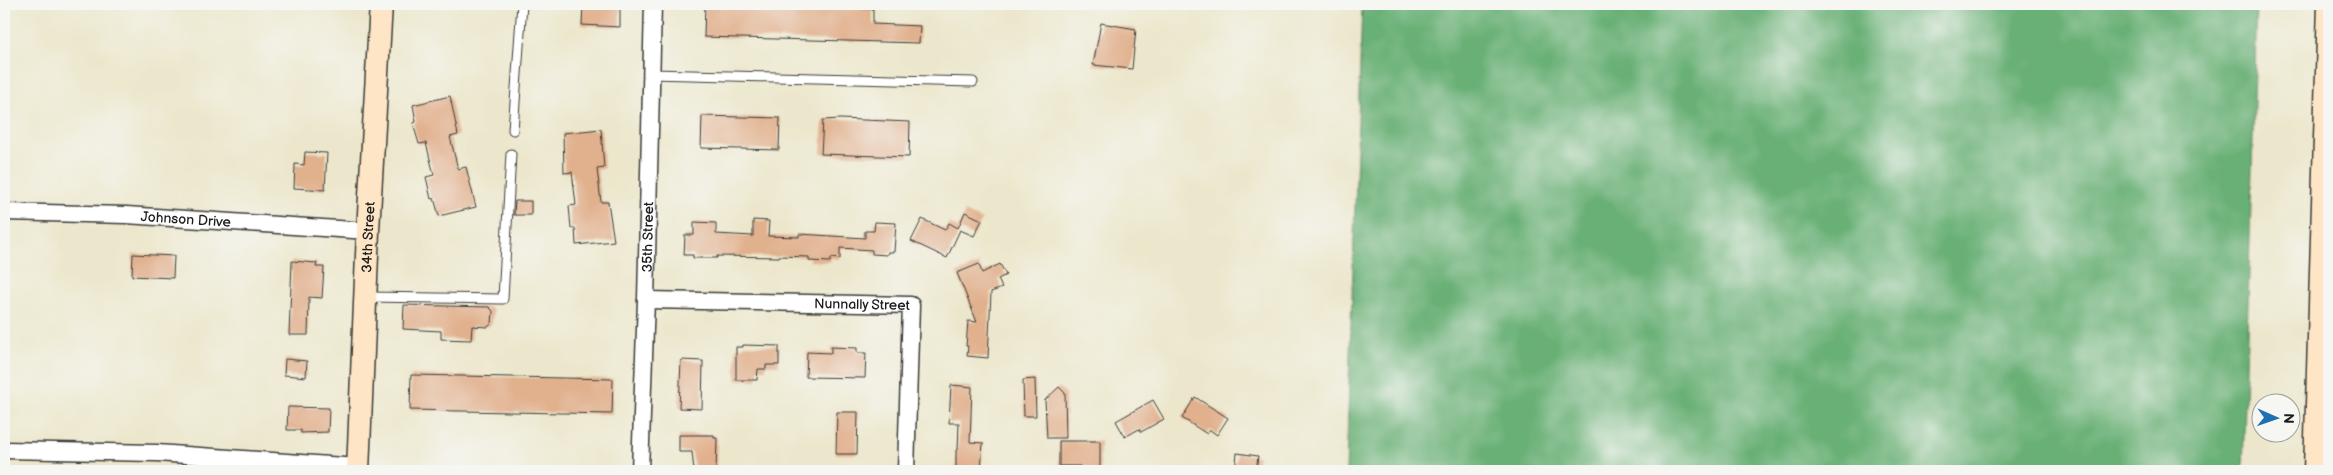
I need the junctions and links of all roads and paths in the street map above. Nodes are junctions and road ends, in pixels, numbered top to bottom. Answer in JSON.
{"nodes":[{"id":1,"x":381,"y":4,"type":"edge"},
{"id":2,"x":522,"y":4,"type":"edge"},
{"id":3,"x":653,"y":4,"type":"edge"},
{"id":4,"x":2329,"y":4,"type":"edge"},
{"id":5,"x":651,"y":74,"type":"junction"},
{"id":6,"x":2328,"y":77,"type":"edge"},
{"id":7,"x":973,"y":82,"type":"dead end"},
{"id":8,"x":512,"y":130,"type":"dead end"},
{"id":9,"x":511,"y":154,"type":"dead end"},
{"id":10,"x":4,"y":212,"type":"edge"},
{"id":11,"x":368,"y":232,"type":"junction"},
{"id":12,"x":366,"y":296,"type":"junction"},
{"id":13,"x":646,"y":300,"type":"junction"},
{"id":14,"x":2324,"y":326,"type":"edge"},
{"id":15,"x":4,"y":450,"type":"edge"},
{"id":16,"x":358,"y":469,"type":"edge"},
{"id":17,"x":640,"y":471,"type":"edge"},
{"id":18,"x":906,"y":471,"type":"edge"},
{"id":19,"x":2315,"y":471,"type":"edge"}],
"edges":[{"from":1,"to":11,"type":"street","name":"34th Street"},
{"from":2,"to":8,"type":"lane"},
{"from":3,"to":5,"type":"street","name":"35th Street"},
{"from":4,"to":6,"type":"street"},
{"from":5,"to":7,"type":"lane"},
{"from":5,"to":13,"type":"street","name":"35th Street"},
{"from":6,"to":14,"type":"street"},
{"from":9,"to":12,"type":"lane"},
{"from":10,"to":11,"type":"street","name":"Johnson Drive"},
{"from":11,"to":12,"type":"street","name":"34th Street"},
{"from":12,"to":16,"type":"street","name":"34th Street"},
{"from":13,"to":17,"type":"street","name":"35th Street"},
{"from":13,"to":18,"type":"street","name":"Nunnally Street"},
{"from":14,"to":19,"type":"street"},
{"from":15,"to":16,"type":"street"}]}
